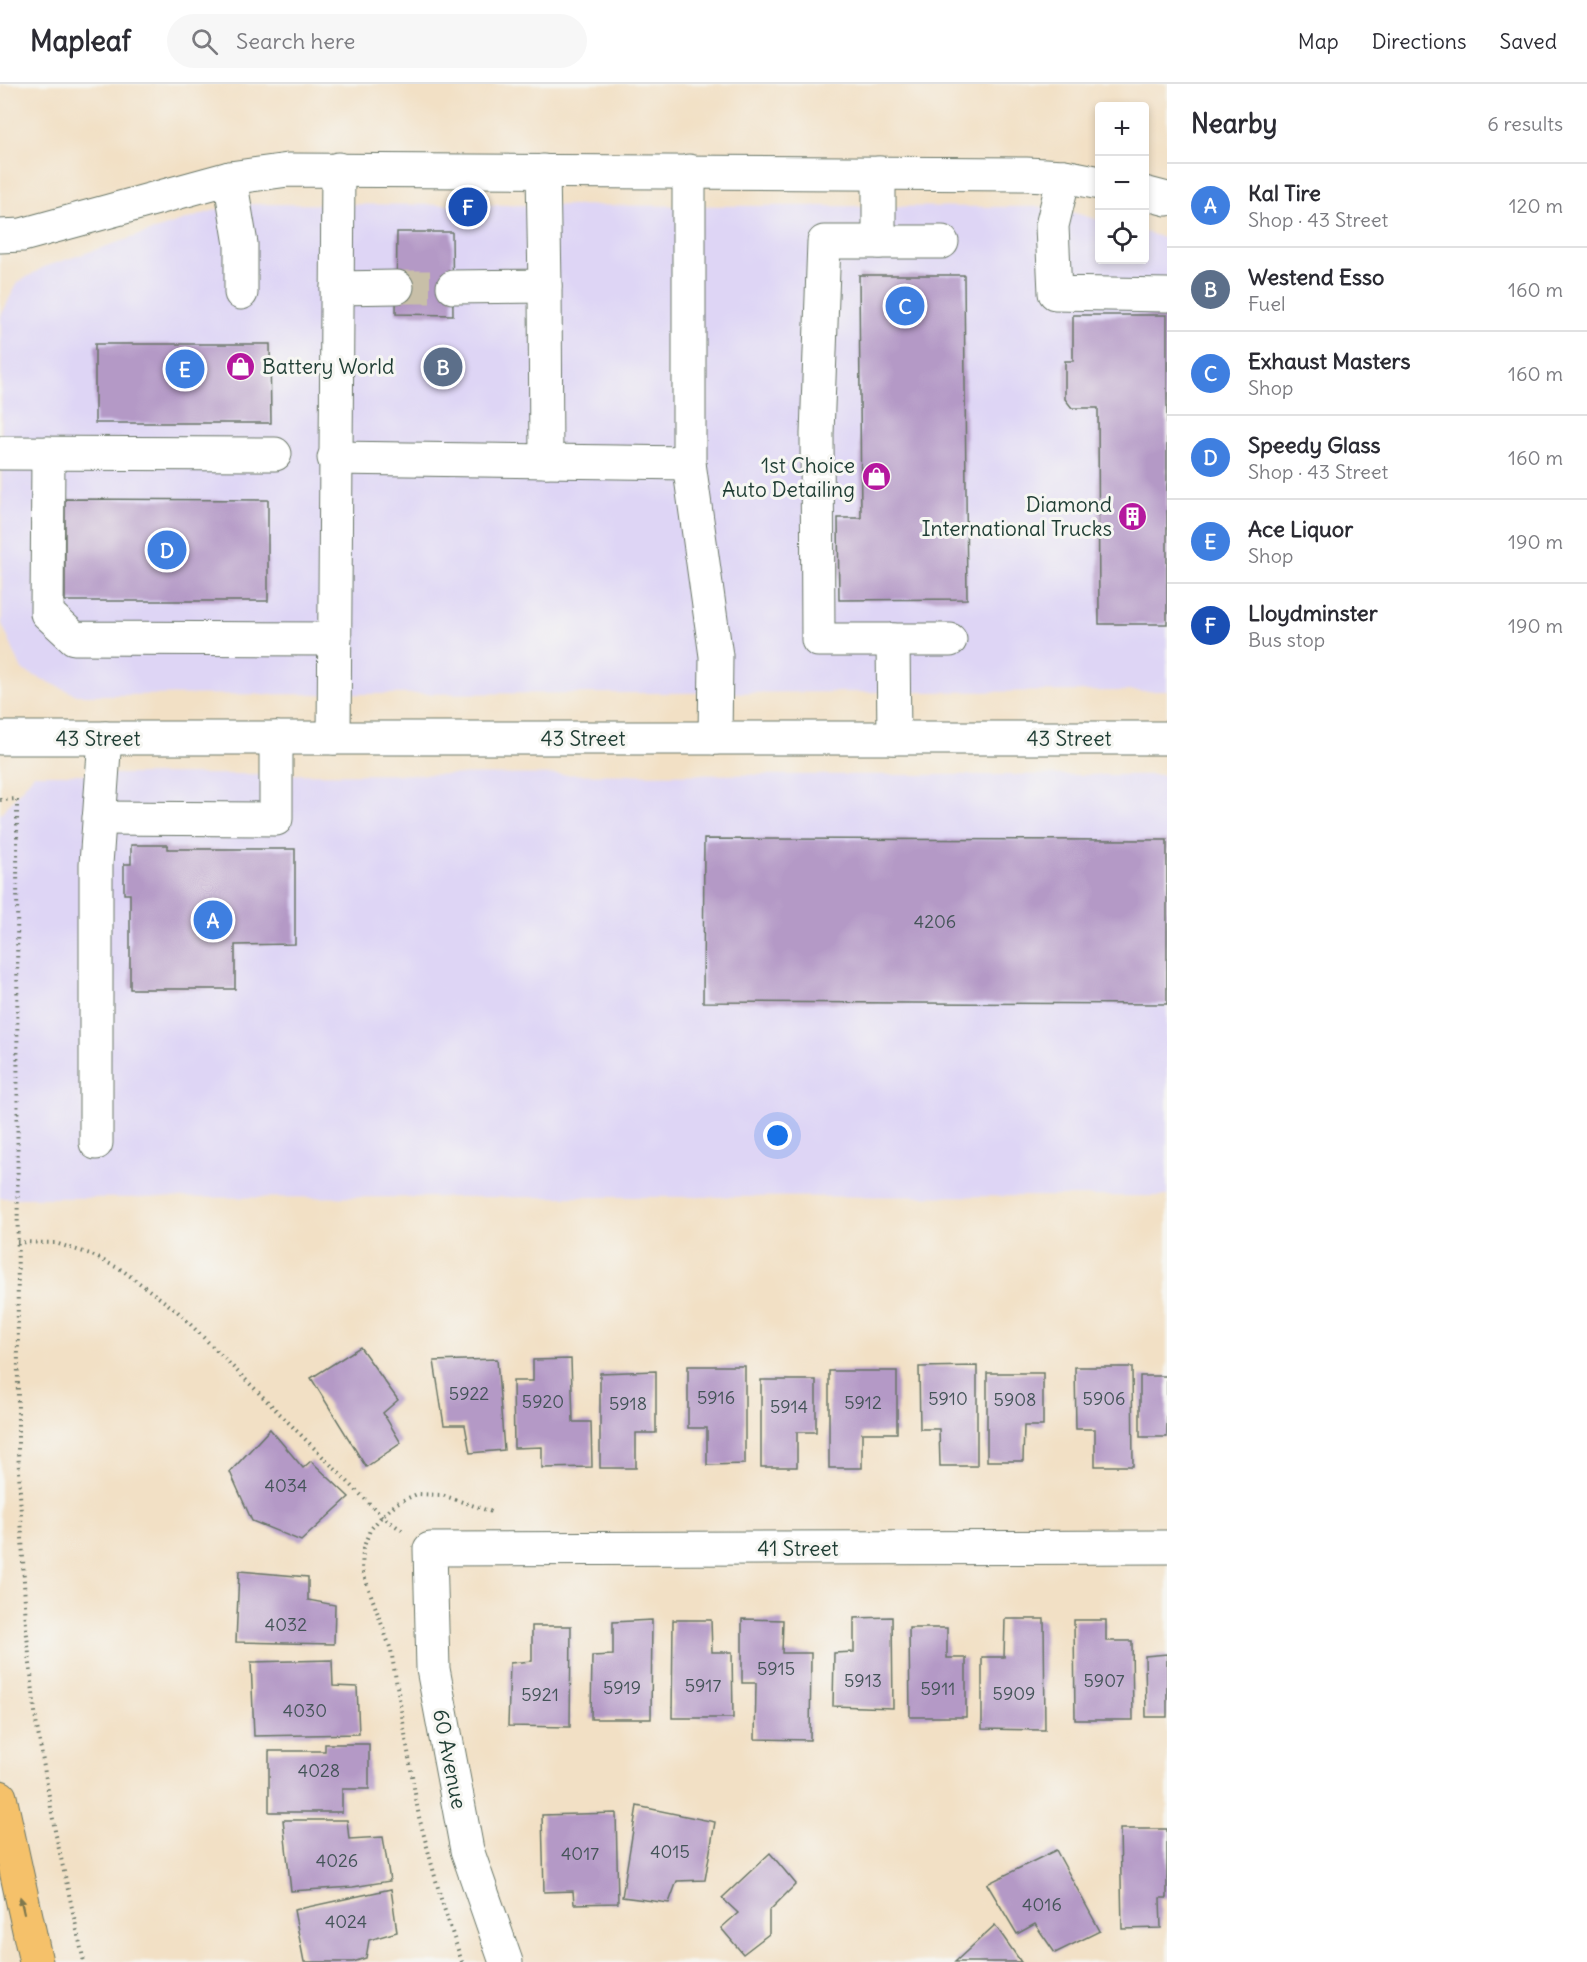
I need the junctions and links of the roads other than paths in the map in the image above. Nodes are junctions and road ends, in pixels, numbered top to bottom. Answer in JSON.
{"nodes":[{"id":1,"x":338,"y":169,"type":"junction"},
{"id":2,"x":543,"y":171,"type":"junction"},
{"id":3,"x":689,"y":171,"type":"junction"},
{"id":4,"x":879,"y":173,"type":"junction"},
{"id":5,"x":1064,"y":176,"type":"junction"},
{"id":6,"x":230,"y":178,"type":"junction"},
{"id":7,"x":1095,"y":182,"type":"edge"},
{"id":8,"x":1149,"y":194,"type":"edge"},
{"id":9,"x":1167,"y":198,"type":"edge"},
{"id":10,"x":0,"y":236,"type":"edge"},
{"id":11,"x":879,"y":242,"type":"junction"},
{"id":12,"x":942,"y":242,"type":"dead end"},
{"id":13,"x":545,"y":286,"type":"junction"},
{"id":14,"x":397,"y":287,"type":"tunnel mouth"},
{"id":15,"x":453,"y":287,"type":"tunnel mouth"},
{"id":16,"x":336,"y":288,"type":"junction"},
{"id":17,"x":241,"y":293,"type":"dead end"},
{"id":18,"x":1167,"y":295,"type":"edge"},
{"id":19,"x":0,"y":453,"type":"edge"},
{"id":20,"x":48,"y":453,"type":"junction"},
{"id":21,"x":274,"y":454,"type":"dead end"},
{"id":22,"x":334,"y":458,"type":"junction"},
{"id":23,"x":546,"y":461,"type":"junction"},
{"id":24,"x":689,"y":463,"type":"junction"},
{"id":25,"x":335,"y":639,"type":"junction"},
{"id":26,"x":893,"y":640,"type":"junction"},
{"id":27,"x":950,"y":640,"type":"dead end"},
{"id":28,"x":0,"y":738,"type":"edge"},
{"id":29,"x":105,"y":738,"type":"junction"},
{"id":30,"x":276,"y":738,"type":"junction"},
{"id":31,"x":334,"y":738,"type":"junction"},
{"id":32,"x":715,"y":738,"type":"junction"},
{"id":33,"x":894,"y":738,"type":"junction"},
{"id":34,"x":1167,"y":738,"type":"edge"},
{"id":35,"x":99,"y":818,"type":"junction"},
{"id":36,"x":96,"y":1143,"type":"dead end"},
{"id":37,"x":1167,"y":1547,"type":"edge"},
{"id":38,"x":430,"y":1549,"type":"joint"},
{"id":39,"x":0,"y":1797,"type":"edge"},
{"id":40,"x":36,"y":1962,"type":"edge"},
{"id":41,"x":506,"y":1962,"type":"edge"}],
"edges":[{"from":1,"to":2,"type":"street"},
{"from":1,"to":6,"type":"street"},
{"from":1,"to":16,"type":"street"},
{"from":2,"to":3,"type":"street"},
{"from":2,"to":13,"type":"street"},
{"from":3,"to":4,"type":"street"},
{"from":3,"to":24,"type":"street"},
{"from":4,"to":5,"type":"street"},
{"from":4,"to":11,"type":"street"},
{"from":5,"to":7,"type":"street"},
{"from":5,"to":18,"type":"street"},
{"from":6,"to":10,"type":"street"},
{"from":6,"to":17,"type":"street"},
{"from":8,"to":9,"type":"street"},
{"from":11,"to":12,"type":"street"},
{"from":11,"to":26,"type":"street"},
{"from":13,"to":15,"type":"street"},
{"from":13,"to":23,"type":"street"},
{"from":14,"to":16,"type":"street"},
{"from":16,"to":22,"type":"street"},
{"from":19,"to":20,"type":"street"},
{"from":20,"to":21,"type":"street"},
{"from":20,"to":25,"type":"street"},
{"from":22,"to":23,"type":"street"},
{"from":22,"to":25,"type":"street"},
{"from":23,"to":24,"type":"street"},
{"from":24,"to":32,"type":"street"},
{"from":25,"to":31,"type":"street"},
{"from":26,"to":27,"type":"street"},
{"from":26,"to":33,"type":"street"},
{"from":28,"to":29,"type":"street","name":"43 Street"},
{"from":29,"to":30,"type":"street","name":"43 Street"},
{"from":29,"to":35,"type":"street"},
{"from":30,"to":31,"type":"street","name":"43 Street"},
{"from":30,"to":35,"type":"street"},
{"from":31,"to":32,"type":"street","name":"43 Street"},
{"from":32,"to":33,"type":"street","name":"43 Street"},
{"from":33,"to":34,"type":"street","name":"43 Street"},
{"from":35,"to":36,"type":"street"},
{"from":37,"to":38,"type":"street","name":"41 Street"},
{"from":38,"to":41,"type":"street","name":"60 Avenue"},
{"from":40,"to":39,"type":"main road","one_way":true}]}
